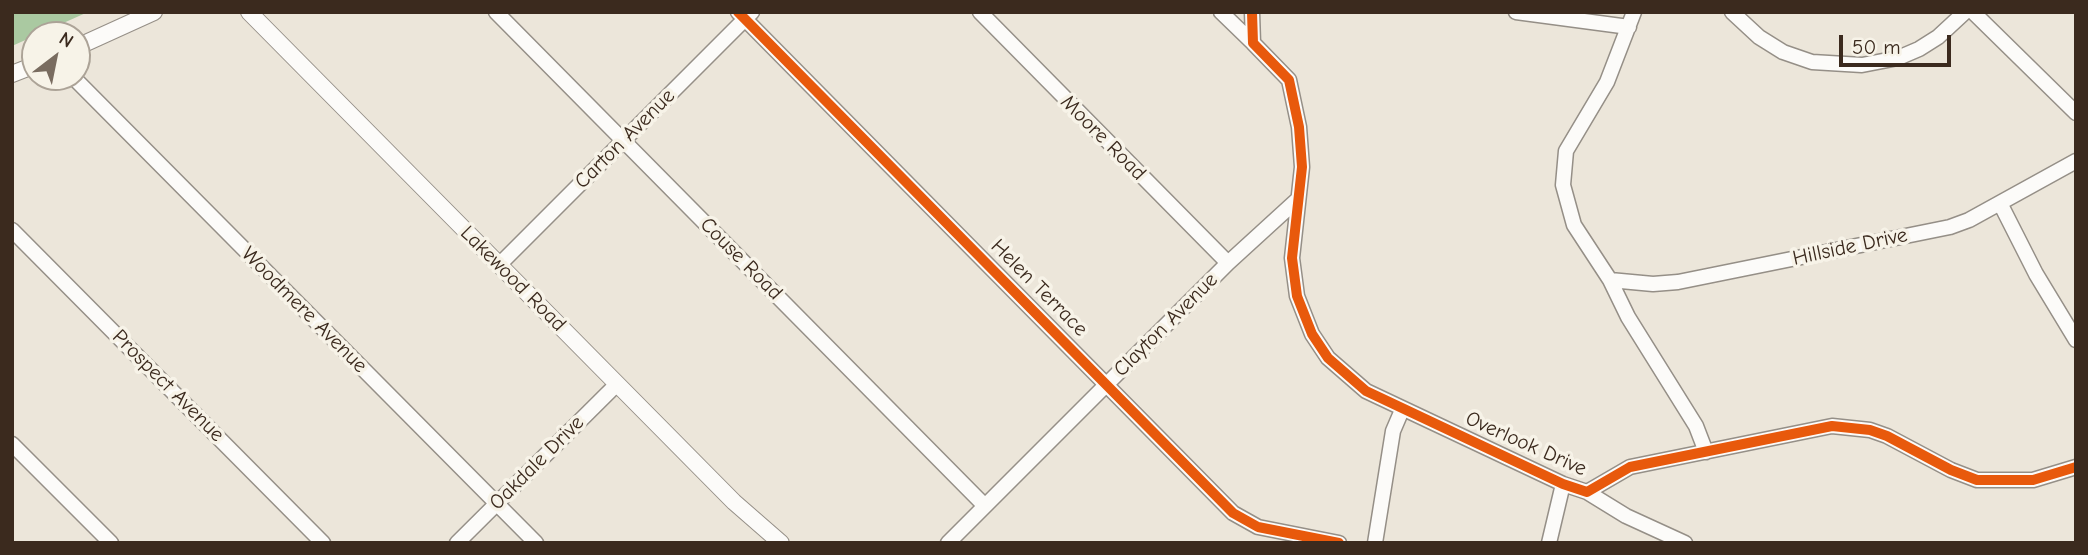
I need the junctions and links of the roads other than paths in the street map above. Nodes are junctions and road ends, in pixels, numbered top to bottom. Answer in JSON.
{"nodes":[{"id":1,"x":154,"y":12,"type":"edge"},
{"id":2,"x":248,"y":12,"type":"edge"},
{"id":3,"x":496,"y":12,"type":"edge"},
{"id":4,"x":980,"y":12,"type":"edge"},
{"id":5,"x":1221,"y":12,"type":"edge"},
{"id":6,"x":1252,"y":12,"type":"edge"},
{"id":7,"x":1516,"y":12,"type":"edge"},
{"id":8,"x":1634,"y":12,"type":"edge"},
{"id":9,"x":1732,"y":12,"type":"edge"},
{"id":10,"x":1965,"y":12,"type":"edge"},
{"id":11,"x":1973,"y":12,"type":"edge"},
{"id":12,"x":745,"y":15,"type":"edge"},
{"id":13,"x":1629,"y":27,"type":"junction"},
{"id":14,"x":91,"y":41,"type":"edge"},
{"id":15,"x":1253,"y":43,"type":"junction"},
{"id":16,"x":87,"y":91,"type":"edge"},
{"id":17,"x":2076,"y":113,"type":"edge"},
{"id":18,"x":624,"y":141,"type":"junction"},
{"id":19,"x":2076,"y":160,"type":"edge"},
{"id":20,"x":1297,"y":200,"type":"junction"},
{"id":21,"x":2000,"y":203,"type":"junction"},
{"id":22,"x":12,"y":230,"type":"edge"},
{"id":23,"x":1228,"y":263,"type":"junction"},
{"id":24,"x":499,"y":265,"type":"junction"},
{"id":25,"x":1610,"y":280,"type":"junction"},
{"id":26,"x":2076,"y":340,"type":"edge"},
{"id":27,"x":617,"y":384,"type":"junction"},
{"id":28,"x":1107,"y":384,"type":"junction"},
{"id":29,"x":1402,"y":410,"type":"junction"},
{"id":30,"x":12,"y":444,"type":"edge"},
{"id":31,"x":1706,"y":452,"type":"junction"},
{"id":32,"x":2076,"y":467,"type":"edge"},
{"id":33,"x":1563,"y":484,"type":"junction"},
{"id":34,"x":1587,"y":492,"type":"junction"},
{"id":35,"x":497,"y":504,"type":"junction"},
{"id":36,"x":985,"y":506,"type":"junction"},
{"id":37,"x":111,"y":543,"type":"edge"},
{"id":38,"x":323,"y":543,"type":"edge"},
{"id":39,"x":457,"y":543,"type":"edge"},
{"id":40,"x":536,"y":543,"type":"edge"},
{"id":41,"x":780,"y":543,"type":"edge"},
{"id":42,"x":948,"y":543,"type":"edge"},
{"id":43,"x":1339,"y":543,"type":"edge"},
{"id":44,"x":1375,"y":543,"type":"edge"},
{"id":45,"x":1549,"y":543,"type":"edge"},
{"id":46,"x":1685,"y":543,"type":"edge"}],
"edges":[{"from":1,"to":14,"type":"street"},
{"from":2,"to":24,"type":"street","name":"Lakewood Road"},
{"from":3,"to":18,"type":"street","name":"Couse Road"},
{"from":4,"to":23,"type":"street","name":"Moore Road"},
{"from":5,"to":15,"type":"street","name":"Overlook Drive"},
{"from":6,"to":15,"type":"street"},
{"from":7,"to":13,"type":"street"},
{"from":8,"to":13,"type":"street"},
{"from":9,"to":10,"type":"street"},
{"from":11,"to":17,"type":"street"},
{"from":12,"to":18,"type":"street","name":"Carton Avenue"},
{"from":12,"to":28,"type":"street","name":"Helen Terrace"},
{"from":13,"to":25,"type":"street"},
{"from":15,"to":20,"type":"street","name":"Overlook Drive"},
{"from":16,"to":35,"type":"street","name":"Woodmere Avenue"},
{"from":18,"to":24,"type":"street","name":"Carton Avenue"},
{"from":18,"to":36,"type":"street","name":"Couse Road"},
{"from":19,"to":21,"type":"street","name":"Hillside Drive"},
{"from":20,"to":23,"type":"street","name":"Clayton Avenue"},
{"from":20,"to":29,"type":"street","name":"Overlook Drive"},
{"from":21,"to":25,"type":"street","name":"Hillside Drive"},
{"from":21,"to":26,"type":"street"},
{"from":22,"to":38,"type":"street","name":"Prospect Avenue"},
{"from":23,"to":28,"type":"street","name":"Clayton Avenue"},
{"from":24,"to":27,"type":"street","name":"Lakewood Road"},
{"from":25,"to":31,"type":"street"},
{"from":27,"to":35,"type":"street","name":"Oakdale Drive"},
{"from":27,"to":41,"type":"street","name":"Lakewood Road"},
{"from":28,"to":36,"type":"street","name":"Clayton Avenue"},
{"from":28,"to":43,"type":"street","name":"Helen Terrace"},
{"from":29,"to":33,"type":"street","name":"Overlook Drive"},
{"from":29,"to":44,"type":"street"},
{"from":30,"to":37,"type":"street"},
{"from":31,"to":32,"type":"street","name":"Overlook Drive"},
{"from":31,"to":34,"type":"street","name":"Overlook Drive"},
{"from":33,"to":34,"type":"street","name":"Overlook Drive"},
{"from":33,"to":45,"type":"street"},
{"from":34,"to":46,"type":"street"},
{"from":35,"to":39,"type":"street","name":"Oakdale Drive"},
{"from":35,"to":40,"type":"street","name":"Woodmere Avenue"},
{"from":36,"to":42,"type":"street","name":"Clayton Avenue"}]}
